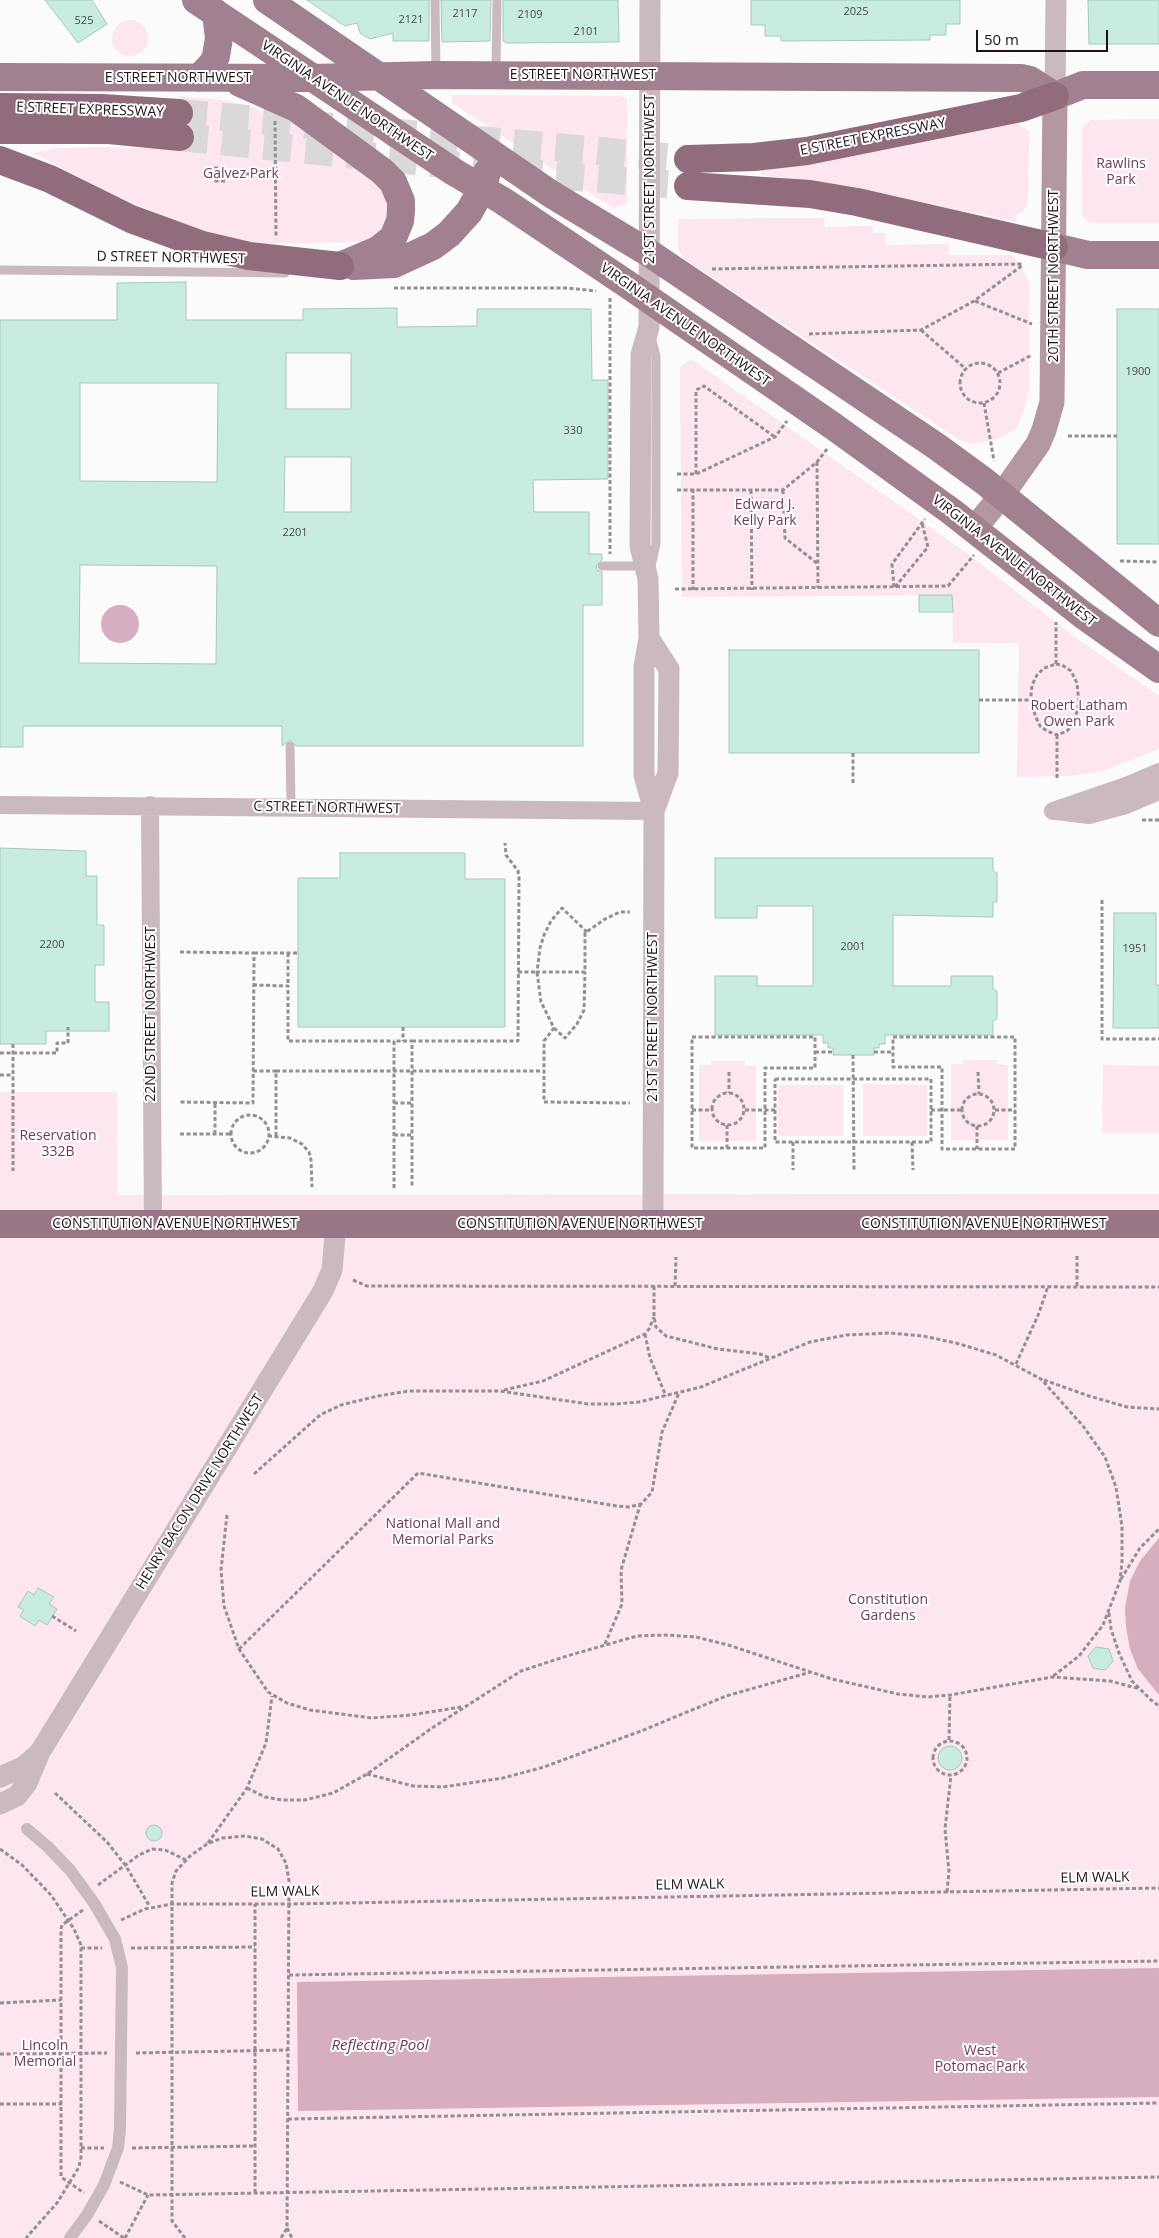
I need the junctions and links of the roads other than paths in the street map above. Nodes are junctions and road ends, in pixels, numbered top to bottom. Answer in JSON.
{"nodes":[{"id":1,"x":267,"y":0,"type":"edge"},
{"id":2,"x":435,"y":0,"type":"edge"},
{"id":3,"x":497,"y":0,"type":"edge"},
{"id":4,"x":650,"y":0,"type":"edge"},
{"id":5,"x":1056,"y":0,"type":"edge"},
{"id":6,"x":206,"y":7,"type":"edge"},
{"id":7,"x":436,"y":75,"type":"junction"},
{"id":8,"x":496,"y":75,"type":"junction"},
{"id":9,"x":379,"y":76,"type":"junction"},
{"id":10,"x":650,"y":76,"type":"junction"},
{"id":11,"x":0,"y":77,"type":"edge"},
{"id":12,"x":199,"y":78,"type":"junction"},
{"id":13,"x":230,"y":78,"type":"junction"},
{"id":14,"x":312,"y":78,"type":"junction"},
{"id":15,"x":1159,"y":85,"type":"edge"},
{"id":16,"x":1055,"y":96,"type":"junction"},
{"id":17,"x":0,"y":107,"type":"edge"},
{"id":18,"x":0,"y":130,"type":"edge"},
{"id":19,"x":490,"y":153,"type":"junction"},
{"id":20,"x":688,"y":159,"type":"tunnel mouth"},
{"id":21,"x":0,"y":160,"type":"edge"},
{"id":22,"x":688,"y":186,"type":"tunnel mouth"},
{"id":23,"x":482,"y":189,"type":"junction"},
{"id":24,"x":1054,"y":247,"type":"junction"},
{"id":25,"x":649,"y":253,"type":"junction"},
{"id":26,"x":1159,"y":255,"type":"edge"},
{"id":27,"x":0,"y":270,"type":"edge"},
{"id":28,"x":331,"y":270,"type":"junction"},
{"id":29,"x":294,"y":274,"type":"dead end"},
{"id":30,"x":649,"y":299,"type":"junction"},
{"id":31,"x":1002,"y":495,"type":"junction"},
{"id":32,"x":974,"y":542,"type":"junction"},
{"id":33,"x":606,"y":566,"type":"road end"},
{"id":34,"x":646,"y":572,"type":"junction"},
{"id":35,"x":1159,"y":623,"type":"edge"},
{"id":36,"x":1159,"y":669,"type":"edge"},
{"id":37,"x":290,"y":746,"type":"dead end"},
{"id":38,"x":1159,"y":772,"type":"edge"},
{"id":39,"x":1159,"y":791,"type":"edge"},
{"id":40,"x":0,"y":805,"type":"edge"},
{"id":41,"x":150,"y":805,"type":"junction"},
{"id":42,"x":291,"y":807,"type":"junction"},
{"id":43,"x":654,"y":811,"type":"junction"},
{"id":44,"x":0,"y":1224,"type":"edge"},
{"id":45,"x":153,"y":1224,"type":"junction"},
{"id":46,"x":336,"y":1224,"type":"junction"},
{"id":47,"x":653,"y":1224,"type":"junction"},
{"id":48,"x":1159,"y":1224,"type":"edge"},
{"id":49,"x":40,"y":1752,"type":"junction"},
{"id":50,"x":0,"y":1777,"type":"edge"},
{"id":51,"x":0,"y":1804,"type":"edge"},
{"id":52,"x":27,"y":1829,"type":"dead end"},
{"id":53,"x":70,"y":2238,"type":"edge"}],
"edges":[{"from":1,"to":9,"type":"main road"},
{"from":2,"to":7,"type":"lane"},
{"from":3,"to":8,"type":"lane"},
{"from":4,"to":10,"type":"street","name":"21ST STREET NORTHWEST"},
{"from":5,"to":16,"type":"street","name":"20TH STREET NORTHWEST"},
{"from":6,"to":12,"type":"main road"},
{"from":6,"to":14,"type":"main road","name":"VIRGINIA AVENUE NORTHWEST"},
{"from":7,"to":8,"type":"main road","name":"E STREET NORTHWEST"},
{"from":7,"to":9,"type":"main road","name":"E STREET NORTHWEST"},
{"from":8,"to":10,"type":"main road","name":"E STREET NORTHWEST"},
{"from":9,"to":14,"type":"main road","name":"E STREET NORTHWEST"},
{"from":9,"to":19,"type":"main road"},
{"from":10,"to":16,"type":"main road","name":"E STREET NORTHWEST"},
{"from":10,"to":25,"type":"street","name":"21ST STREET NORTHWEST"},
{"from":11,"to":12,"type":"main road","name":"E STREET NORTHWEST"},
{"from":12,"to":13,"type":"main road","name":"E STREET NORTHWEST"},
{"from":13,"to":14,"type":"main road","name":"E STREET NORTHWEST"},
{"from":13,"to":28,"type":"main road"},
{"from":14,"to":23,"type":"main road","name":"VIRGINIA AVENUE NORTHWEST"},
{"from":15,"to":16,"type":"main road"},
{"from":16,"to":20,"type":"highway","name":"E STREET EXPRESSWAY"},
{"from":16,"to":24,"type":"main road","name":"20TH STREET NORTHWEST"},
{"from":17,"to":18,"type":"highway","name":"E STREET EXPRESSWAY"},
{"from":19,"to":23,"type":"main road"},
{"from":19,"to":25,"type":"main road"},
{"from":21,"to":28,"type":"highway"},
{"from":22,"to":24,"type":"highway"},
{"from":23,"to":28,"type":"main road"},
{"from":23,"to":30,"type":"main road","name":"VIRGINIA AVENUE NORTHWEST"},
{"from":24,"to":26,"type":"main road"},
{"from":24,"to":31,"type":"main road","name":"20TH STREET NORTHWEST"},
{"from":25,"to":30,"type":"street","name":"21ST STREET NORTHWEST"},
{"from":25,"to":31,"type":"main road"},
{"from":27,"to":29,"type":"lane","name":"D STREET NORTHWEST"},
{"from":30,"to":32,"type":"main road","name":"VIRGINIA AVENUE NORTHWEST"},
{"from":30,"to":34,"type":"street","name":"21ST STREET NORTHWEST"},
{"from":31,"to":32,"type":"main road","name":"20TH STREET NORTHWEST"},
{"from":31,"to":35,"type":"main road"},
{"from":32,"to":36,"type":"main road","name":"VIRGINIA AVENUE NORTHWEST"},
{"from":33,"to":34,"type":"lane"},
{"from":34,"to":43,"type":"street","name":"21ST STREET NORTHWEST"},
{"from":37,"to":42,"type":"lane"},
{"from":38,"to":39,"type":"street"},
{"from":40,"to":41,"type":"street","name":"C STREET NORTHWEST"},
{"from":41,"to":42,"type":"street","name":"C STREET NORTHWEST"},
{"from":41,"to":45,"type":"street","name":"22ND STREET NORTHWEST"},
{"from":42,"to":43,"type":"street","name":"C STREET NORTHWEST"},
{"from":43,"to":47,"type":"street","name":"21ST STREET NORTHWEST"},
{"from":44,"to":45,"type":"highway","name":"CONSTITUTION AVENUE NORTHWEST"},
{"from":45,"to":46,"type":"highway","name":"CONSTITUTION AVENUE NORTHWEST"},
{"from":46,"to":47,"type":"highway","name":"CONSTITUTION AVENUE NORTHWEST"},
{"from":46,"to":49,"type":"street","name":"HENRY BACON DRIVE NORTHWEST"},
{"from":47,"to":48,"type":"highway","name":"CONSTITUTION AVENUE NORTHWEST"},
{"from":49,"to":50,"type":"street"},
{"from":49,"to":51,"type":"street"},
{"from":52,"to":53,"type":"street"}]}
